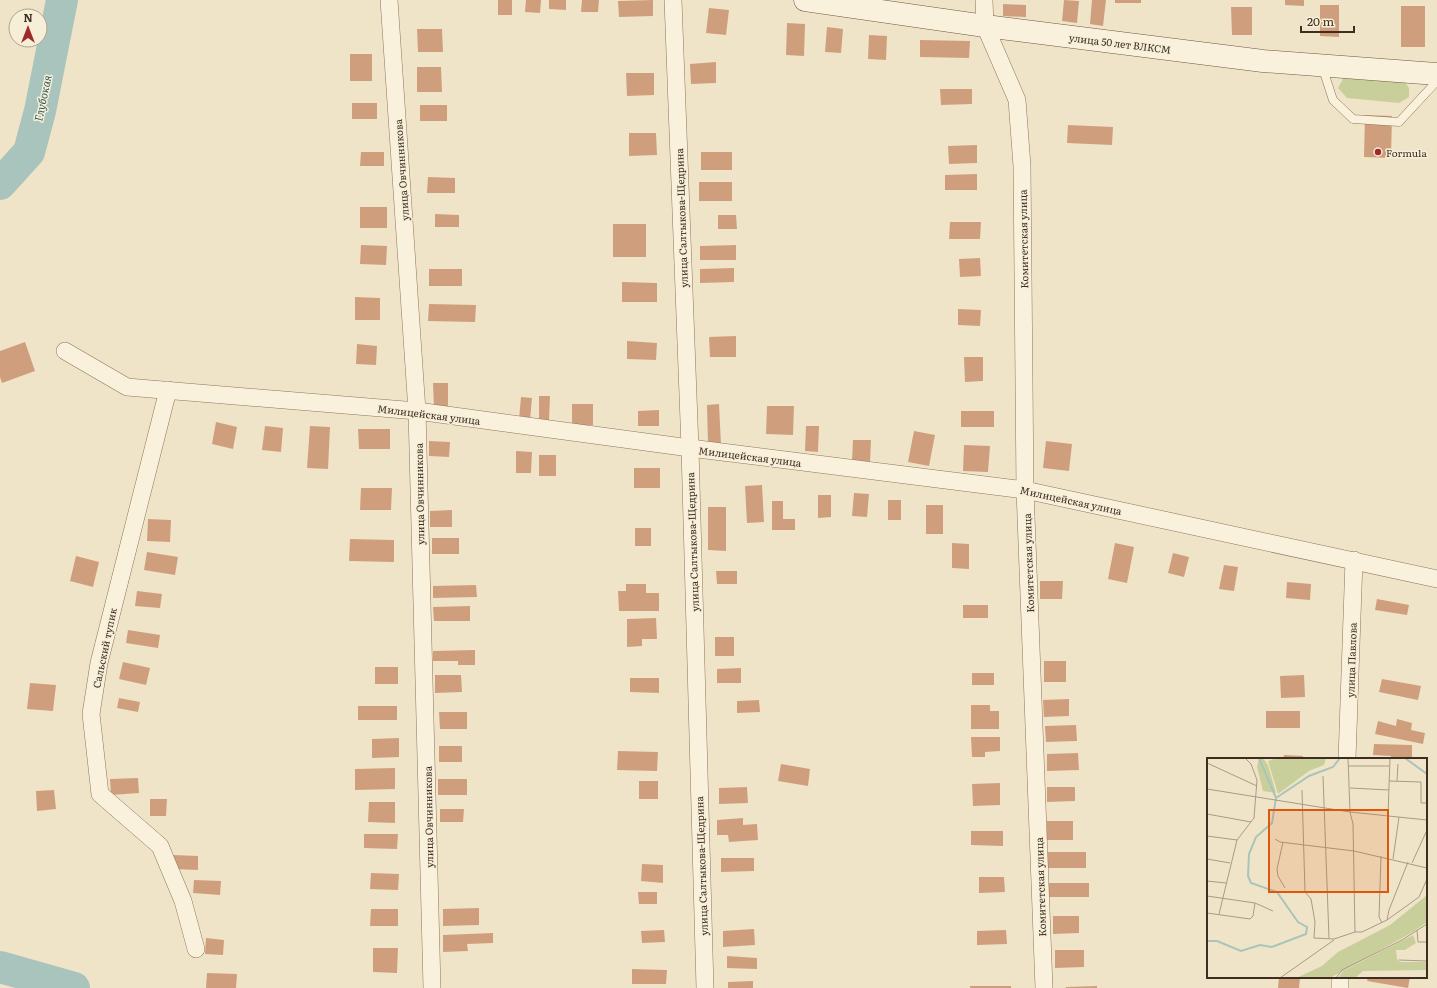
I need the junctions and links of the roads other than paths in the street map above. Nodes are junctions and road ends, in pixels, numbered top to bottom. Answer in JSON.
{"nodes":[{"id":1,"x":389,"y":0,"type":"edge"},
{"id":2,"x":673,"y":0,"type":"edge"},
{"id":3,"x":805,"y":0,"type":"edge"},
{"id":4,"x":984,"y":0,"type":"edge"},
{"id":5,"x":985,"y":26,"type":"junction"},
{"id":6,"x":1322,"y":65,"type":"junction"},
{"id":7,"x":1437,"y":74,"type":"edge"},
{"id":8,"x":1437,"y":81,"type":"edge"},
{"id":9,"x":65,"y":351,"type":"dead end"},
{"id":10,"x":168,"y":390,"type":"junction"},
{"id":11,"x":417,"y":411,"type":"junction"},
{"id":12,"x":690,"y":448,"type":"junction"},
{"id":13,"x":1025,"y":490,"type":"junction"},
{"id":14,"x":1354,"y":560,"type":"junction"},
{"id":15,"x":1437,"y":579,"type":"edge"},
{"id":16,"x":1347,"y":758,"type":"edge"},
{"id":17,"x":196,"y":949,"type":"dead end"},
{"id":18,"x":432,"y":988,"type":"edge"},
{"id":19,"x":705,"y":988,"type":"edge"},
{"id":20,"x":1044,"y":988,"type":"edge"}],
"edges":[{"from":1,"to":11,"type":"street","name":"улица Овчинникова"},
{"from":2,"to":12,"type":"street","name":"улица Салтыкова-Щедрина"},
{"from":3,"to":5,"type":"main road","name":"улица 50 лет ВЛКСМ"},
{"from":4,"to":5,"type":"street","name":"Комитетская улица"},
{"from":5,"to":6,"type":"main road","name":"улица 50 лет ВЛКСМ"},
{"from":5,"to":13,"type":"street","name":"Комитетская улица"},
{"from":6,"to":7,"type":"main road","name":"улица 50 лет ВЛКСМ"},
{"from":6,"to":8,"type":"lane"},
{"from":9,"to":10,"type":"street","name":"Милицейская улица"},
{"from":10,"to":11,"type":"street","name":"Милицейская улица"},
{"from":10,"to":17,"type":"street","name":"Сальский тупик"},
{"from":11,"to":12,"type":"street","name":"Милицейская улица"},
{"from":11,"to":18,"type":"street","name":"улица Овчинникова"},
{"from":12,"to":13,"type":"street","name":"Милицейская улица"},
{"from":12,"to":19,"type":"street","name":"улица Салтыкова-Щедрина"},
{"from":13,"to":14,"type":"street","name":"Милицейская улица"},
{"from":13,"to":20,"type":"street","name":"Комитетская улица"},
{"from":14,"to":15,"type":"street","name":"Милицейская улица"},
{"from":14,"to":16,"type":"street","name":"улица Павлова"}]}
